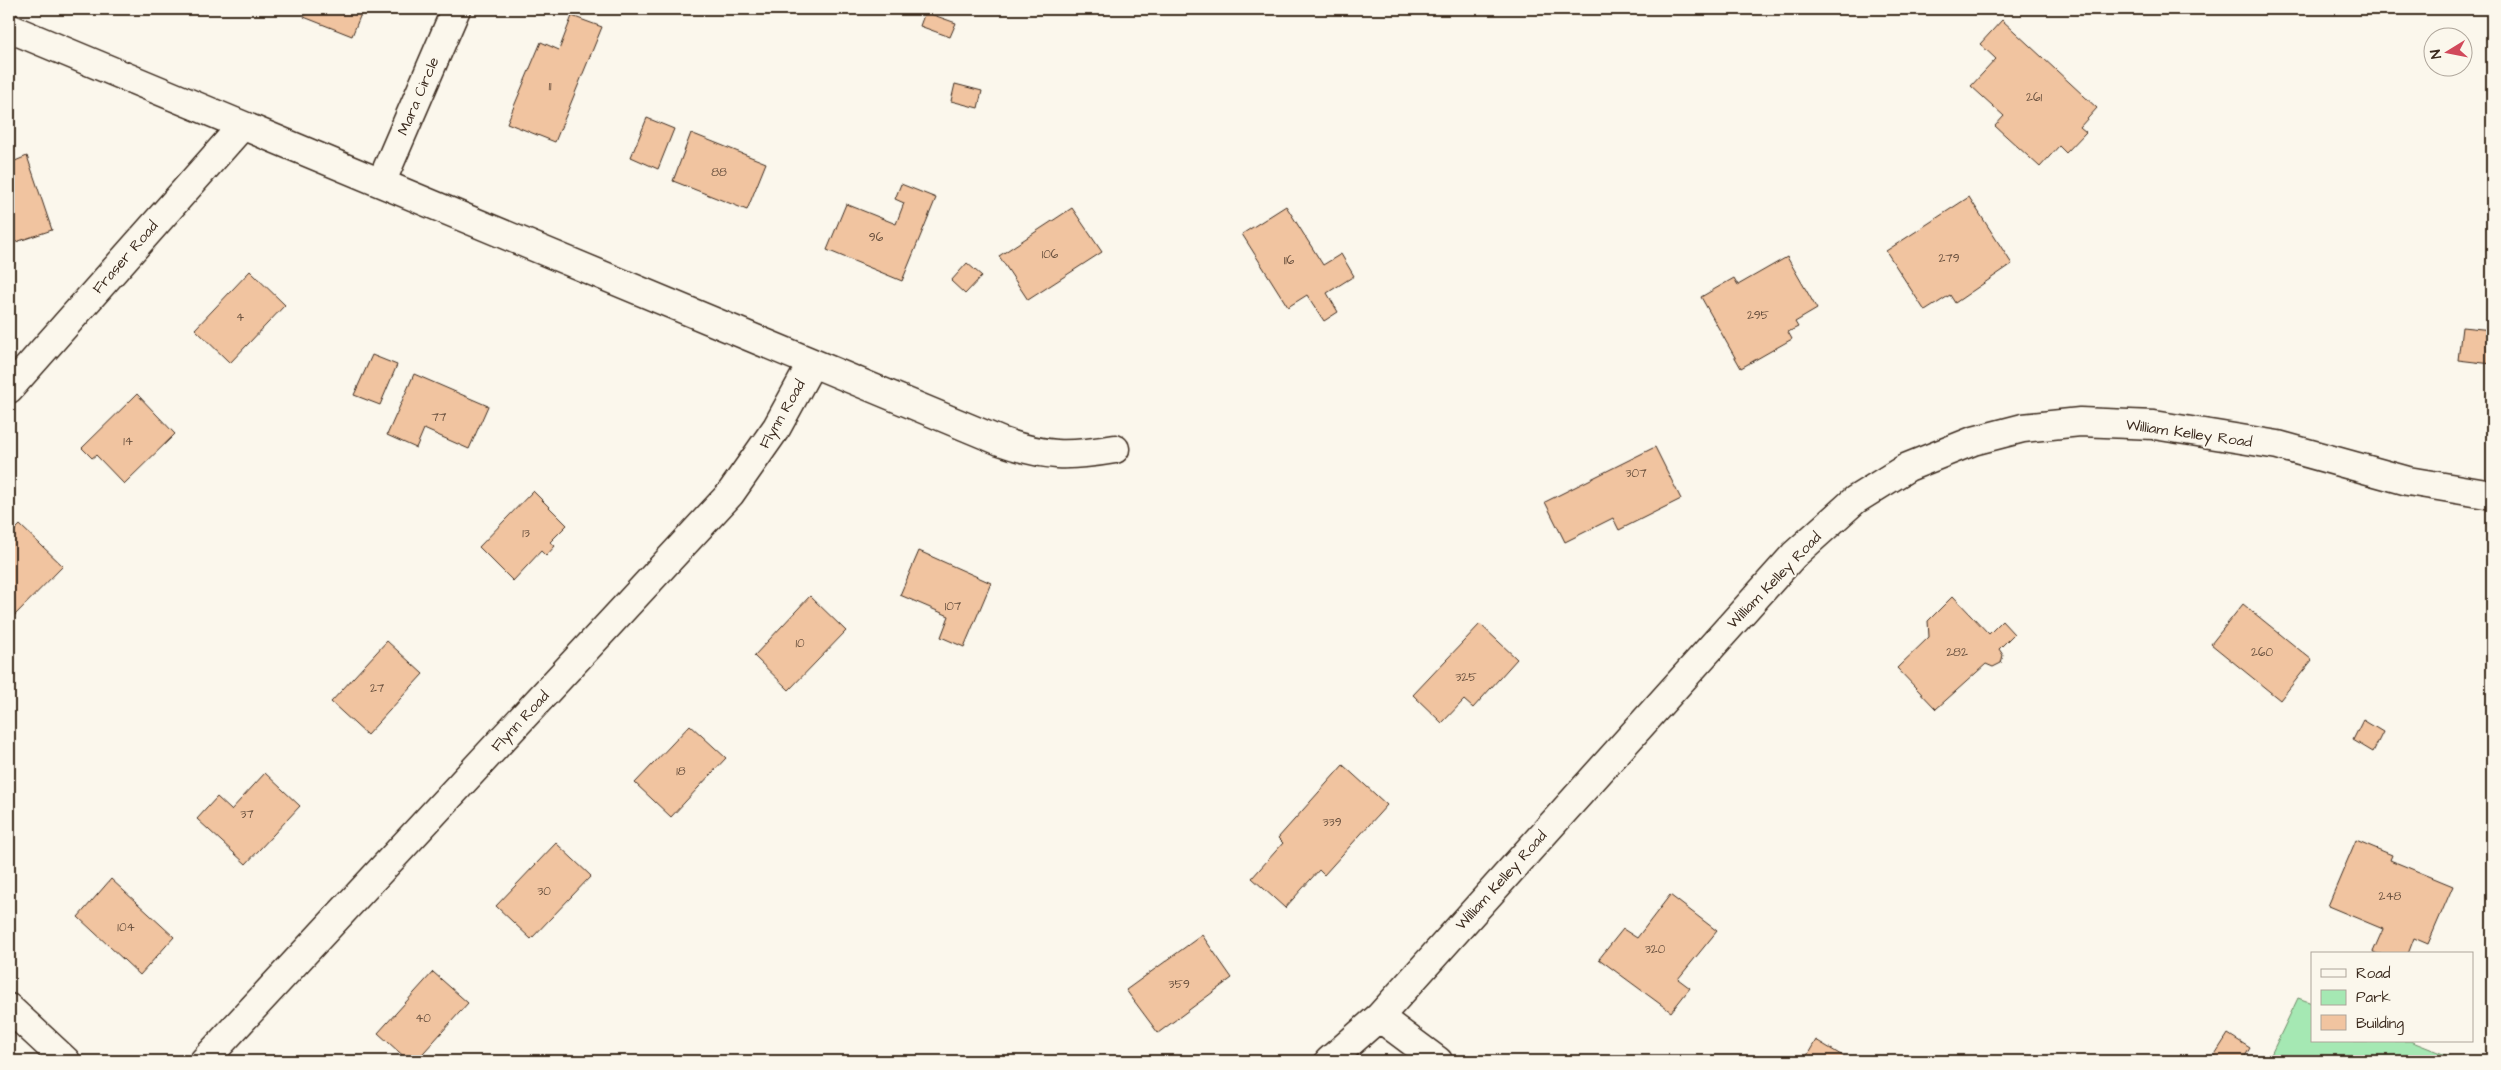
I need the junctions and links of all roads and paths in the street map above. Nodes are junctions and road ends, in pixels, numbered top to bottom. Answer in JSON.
{"nodes":[{"id":1,"x":456,"y":9,"type":"edge"},
{"id":2,"x":9,"y":28,"type":"edge"},
{"id":3,"x":242,"y":126,"type":"junction"},
{"id":4,"x":381,"y":183,"type":"junction"},
{"id":5,"x":812,"y":363,"type":"junction"},
{"id":6,"x":9,"y":389,"type":"edge"},
{"id":7,"x":1115,"y":449,"type":"dead end"},
{"id":8,"x":2492,"y":495,"type":"edge"},
{"id":9,"x":9,"y":1008,"type":"edge"},
{"id":10,"x":1379,"y":1017,"type":"junction"},
{"id":11,"x":66,"y":1061,"type":"edge"},
{"id":12,"x":204,"y":1061,"type":"edge"},
{"id":13,"x":1329,"y":1061,"type":"edge"},
{"id":14,"x":1438,"y":1061,"type":"edge"}],
"edges":[{"from":1,"to":4,"type":"street","name":"Mara Circle"},
{"from":2,"to":3,"type":"street"},
{"from":3,"to":4,"type":"street"},
{"from":3,"to":6,"type":"street","name":"Fraser Road"},
{"from":4,"to":5,"type":"street"},
{"from":5,"to":7,"type":"street"},
{"from":5,"to":12,"type":"street","name":"Flynn Road"},
{"from":8,"to":10,"type":"street","name":"William Kelley Road"},
{"from":9,"to":11,"type":"street"},
{"from":10,"to":13,"type":"street","name":"William Kelley Road"},
{"from":10,"to":14,"type":"street"}]}
